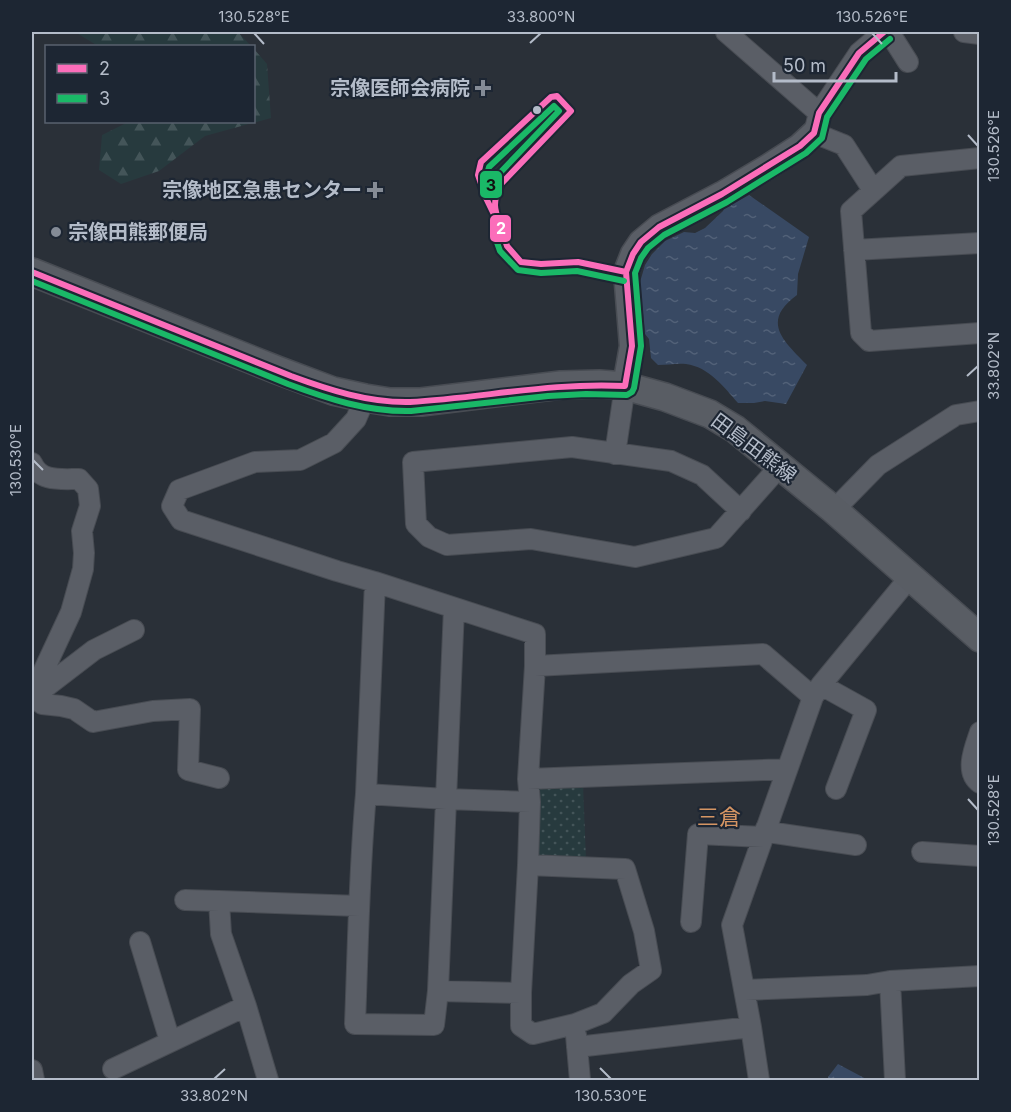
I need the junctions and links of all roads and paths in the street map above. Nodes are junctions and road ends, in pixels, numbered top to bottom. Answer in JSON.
{"nodes":[{"id":1,"x":726,"y":32,"type":"edge"},
{"id":2,"x":884,"y":32,"type":"edge"},
{"id":3,"x":889,"y":32,"type":"edge"},
{"id":4,"x":964,"y":32,"type":"edge"},
{"id":5,"x":980,"y":34,"type":"edge"},
{"id":6,"x":908,"y":62,"type":"dead end"},
{"id":7,"x":817,"y":123,"type":"junction"},
{"id":8,"x":980,"y":158,"type":"edge"},
{"id":9,"x":873,"y":190,"type":"junction"},
{"id":10,"x":980,"y":243,"type":"edge"},
{"id":11,"x":854,"y":250,"type":"junction"},
{"id":12,"x":32,"y":272,"type":"edge"},
{"id":13,"x":980,"y":333,"type":"edge"},
{"id":14,"x":625,"y":386,"type":"junction"},
{"id":15,"x":365,"y":398,"type":"junction"},
{"id":16,"x":980,"y":411,"type":"edge"},
{"id":17,"x":615,"y":454,"type":"junction"},
{"id":18,"x":32,"y":463,"type":"edge"},
{"id":19,"x":780,"y":466,"type":"junction"},
{"id":20,"x":834,"y":510,"type":"junction"},
{"id":21,"x":741,"y":511,"type":"junction"},
{"id":22,"x":910,"y":577,"type":"junction"},
{"id":23,"x":375,"y":582,"type":"junction"},
{"id":24,"x":454,"y":608,"type":"junction"},
{"id":25,"x":134,"y":630,"type":"dead end"},
{"id":26,"x":980,"y":638,"type":"edge"},
{"id":27,"x":535,"y":666,"type":"junction"},
{"id":28,"x":817,"y":691,"type":"junction"},
{"id":29,"x":33,"y":697,"type":"edge"},
{"id":30,"x":980,"y":732,"type":"edge"},
{"id":31,"x":787,"y":769,"type":"junction"},
{"id":32,"x":219,"y":778,"type":"dead end"},
{"id":33,"x":528,"y":779,"type":"junction"},
{"id":34,"x":980,"y":783,"type":"edge"},
{"id":35,"x":836,"y":789,"type":"dead end"},
{"id":36,"x":366,"y":794,"type":"junction"},
{"id":37,"x":446,"y":799,"type":"junction"},
{"id":38,"x":530,"y":802,"type":"junction"},
{"id":39,"x":765,"y":833,"type":"junction"},
{"id":40,"x":856,"y":845,"type":"dead end"},
{"id":41,"x":922,"y":852,"type":"dead end"},
{"id":42,"x":980,"y":856,"type":"edge"},
{"id":43,"x":528,"y":865,"type":"junction"},
{"id":44,"x":185,"y":900,"type":"dead end"},
{"id":45,"x":219,"y":900,"type":"junction"},
{"id":46,"x":359,"y":906,"type":"junction"},
{"id":47,"x":691,"y":922,"type":"dead end"},
{"id":48,"x":140,"y":942,"type":"dead end"},
{"id":49,"x":980,"y":976,"type":"edge"},
{"id":50,"x":890,"y":981,"type":"junction"},
{"id":51,"x":745,"y":990,"type":"junction"},
{"id":52,"x":438,"y":991,"type":"junction"},
{"id":53,"x":521,"y":993,"type":"junction"},
{"id":54,"x":246,"y":1006,"type":"junction"},
{"id":55,"x":575,"y":1024,"type":"junction"},
{"id":56,"x":751,"y":1027,"type":"junction"},
{"id":57,"x":170,"y":1041,"type":"junction"},
{"id":58,"x":577,"y":1047,"type":"junction"},
{"id":59,"x":112,"y":1069,"type":"dead end"},
{"id":60,"x":32,"y":1070,"type":"edge"},
{"id":61,"x":34,"y":1080,"type":"edge"},
{"id":62,"x":268,"y":1080,"type":"edge"},
{"id":63,"x":580,"y":1080,"type":"edge"},
{"id":64,"x":759,"y":1080,"type":"edge"},
{"id":65,"x":895,"y":1080,"type":"edge"}],
"edges":[{"from":1,"to":7,"type":"street"},
{"from":2,"to":7,"type":"street"},
{"from":3,"to":6,"type":"street"},
{"from":4,"to":5,"type":"street"},
{"from":7,"to":9,"type":"street"},
{"from":7,"to":14,"type":"street"},
{"from":8,"to":9,"type":"street"},
{"from":9,"to":11,"type":"street"},
{"from":10,"to":11,"type":"street"},
{"from":11,"to":13,"type":"street"},
{"from":12,"to":15,"type":"main road","name":"田島田熊線"},
{"from":14,"to":15,"type":"main road","name":"田島田熊線"},
{"from":14,"to":17,"type":"street"},
{"from":14,"to":19,"type":"main road","name":"田島田熊線"},
{"from":15,"to":23,"type":"street"},
{"from":16,"to":20,"type":"street"},
{"from":17,"to":21,"type":"street"},
{"from":17,"to":21,"type":"street"},
{"from":18,"to":29,"type":"street"},
{"from":19,"to":20,"type":"main road","name":"田島田熊線"},
{"from":19,"to":21,"type":"street"},
{"from":20,"to":22,"type":"main road","name":"田島田熊線"},
{"from":22,"to":26,"type":"main road","name":"田島田熊線"},
{"from":22,"to":28,"type":"street"},
{"from":23,"to":24,"type":"street"},
{"from":23,"to":36,"type":"street"},
{"from":24,"to":27,"type":"street"},
{"from":24,"to":37,"type":"street"},
{"from":25,"to":29,"type":"street"},
{"from":27,"to":28,"type":"street"},
{"from":27,"to":33,"type":"street"},
{"from":28,"to":31,"type":"street"},
{"from":28,"to":35,"type":"street"},
{"from":29,"to":32,"type":"street"},
{"from":30,"to":34,"type":"street"},
{"from":31,"to":33,"type":"street"},
{"from":31,"to":39,"type":"street"},
{"from":33,"to":38,"type":"street"},
{"from":36,"to":37,"type":"street"},
{"from":36,"to":46,"type":"street"},
{"from":37,"to":38,"type":"street"},
{"from":37,"to":52,"type":"street"},
{"from":38,"to":43,"type":"street"},
{"from":39,"to":40,"type":"street"},
{"from":39,"to":47,"type":"street"},
{"from":39,"to":51,"type":"street"},
{"from":41,"to":42,"type":"street"},
{"from":43,"to":53,"type":"street"},
{"from":43,"to":55,"type":"street"},
{"from":44,"to":45,"type":"street"},
{"from":45,"to":46,"type":"street"},
{"from":45,"to":54,"type":"street"},
{"from":46,"to":52,"type":"street"},
{"from":48,"to":57,"type":"street"},
{"from":49,"to":50,"type":"street"},
{"from":50,"to":51,"type":"street"},
{"from":50,"to":65,"type":"street"},
{"from":51,"to":56,"type":"street"},
{"from":52,"to":53,"type":"street"},
{"from":53,"to":55,"type":"street"},
{"from":54,"to":57,"type":"street"},
{"from":54,"to":62,"type":"street"},
{"from":55,"to":58,"type":"street"},
{"from":56,"to":58,"type":"street"},
{"from":56,"to":64,"type":"street"},
{"from":57,"to":59,"type":"street"},
{"from":58,"to":63,"type":"street"},
{"from":60,"to":61,"type":"street"}]}
